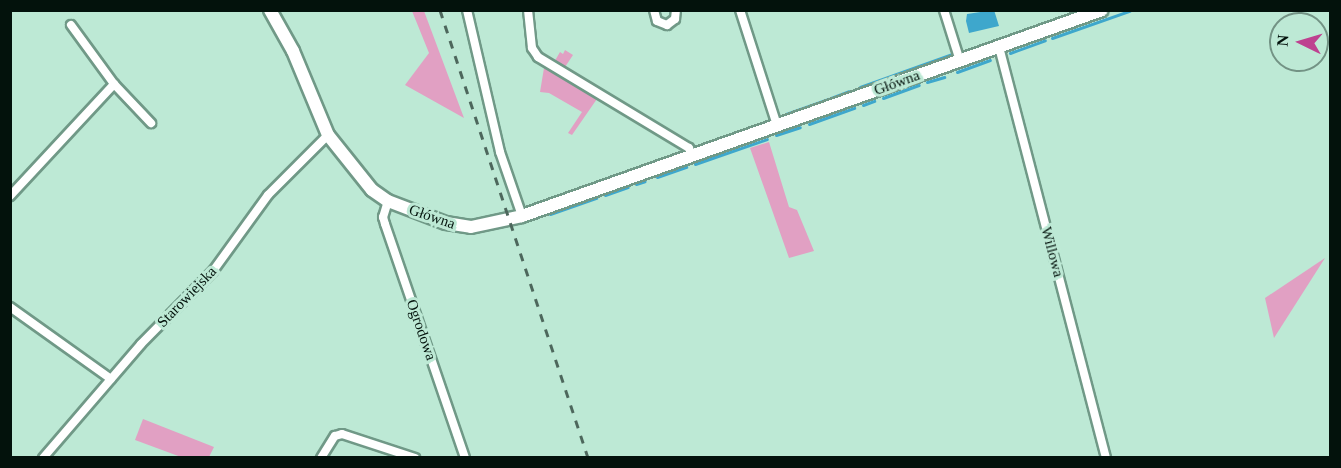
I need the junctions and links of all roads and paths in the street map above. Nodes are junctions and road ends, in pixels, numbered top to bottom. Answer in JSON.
{"nodes":[{"id":1,"x":270,"y":10,"type":"edge"},
{"id":2,"x":466,"y":10,"type":"edge"},
{"id":3,"x":528,"y":10,"type":"edge"},
{"id":4,"x":654,"y":10,"type":"edge"},
{"id":5,"x":676,"y":10,"type":"edge"},
{"id":6,"x":740,"y":10,"type":"edge"},
{"id":7,"x":944,"y":10,"type":"edge"},
{"id":8,"x":1102,"y":10,"type":"edge"},
{"id":9,"x":71,"y":25,"type":"dead end"},
{"id":10,"x":999,"y":47,"type":"junction"},
{"id":11,"x":960,"y":61,"type":"junction"},
{"id":12,"x":114,"y":84,"type":"junction"},
{"id":13,"x":152,"y":123,"type":"dead end"},
{"id":14,"x":777,"y":125,"type":"junction"},
{"id":15,"x":328,"y":135,"type":"junction"},
{"id":16,"x":692,"y":156,"type":"junction"},
{"id":17,"x":10,"y":196,"type":"edge"},
{"id":18,"x":388,"y":201,"type":"junction"},
{"id":19,"x":522,"y":216,"type":"junction"},
{"id":20,"x":10,"y":307,"type":"edge"},
{"id":21,"x":111,"y":379,"type":"junction"},
{"id":22,"x":43,"y":458,"type":"edge"},
{"id":23,"x":321,"y":458,"type":"edge"},
{"id":24,"x":415,"y":458,"type":"edge"},
{"id":25,"x":465,"y":458,"type":"edge"},
{"id":26,"x":1106,"y":458,"type":"edge"}],
"edges":[{"from":1,"to":15,"type":"street","name":"Główna"},
{"from":2,"to":19,"type":"street"},
{"from":3,"to":16,"type":"street"},
{"from":4,"to":5,"type":"street"},
{"from":6,"to":14,"type":"street"},
{"from":7,"to":11,"type":"street"},
{"from":8,"to":10,"type":"street","name":"Główna"},
{"from":9,"to":12,"type":"street"},
{"from":10,"to":11,"type":"street","name":"Główna"},
{"from":10,"to":26,"type":"street","name":"Willowa"},
{"from":11,"to":14,"type":"street","name":"Główna"},
{"from":12,"to":13,"type":"street"},
{"from":12,"to":17,"type":"street"},
{"from":14,"to":16,"type":"street","name":"Główna"},
{"from":15,"to":18,"type":"street","name":"Główna"},
{"from":15,"to":21,"type":"street","name":"Starowiejska"},
{"from":16,"to":19,"type":"street","name":"Główna"},
{"from":18,"to":19,"type":"street","name":"Główna"},
{"from":18,"to":25,"type":"street","name":"Ogrodowa"},
{"from":20,"to":21,"type":"street"},
{"from":21,"to":22,"type":"street","name":"Starowiejska"},
{"from":23,"to":24,"type":"street"}]}
